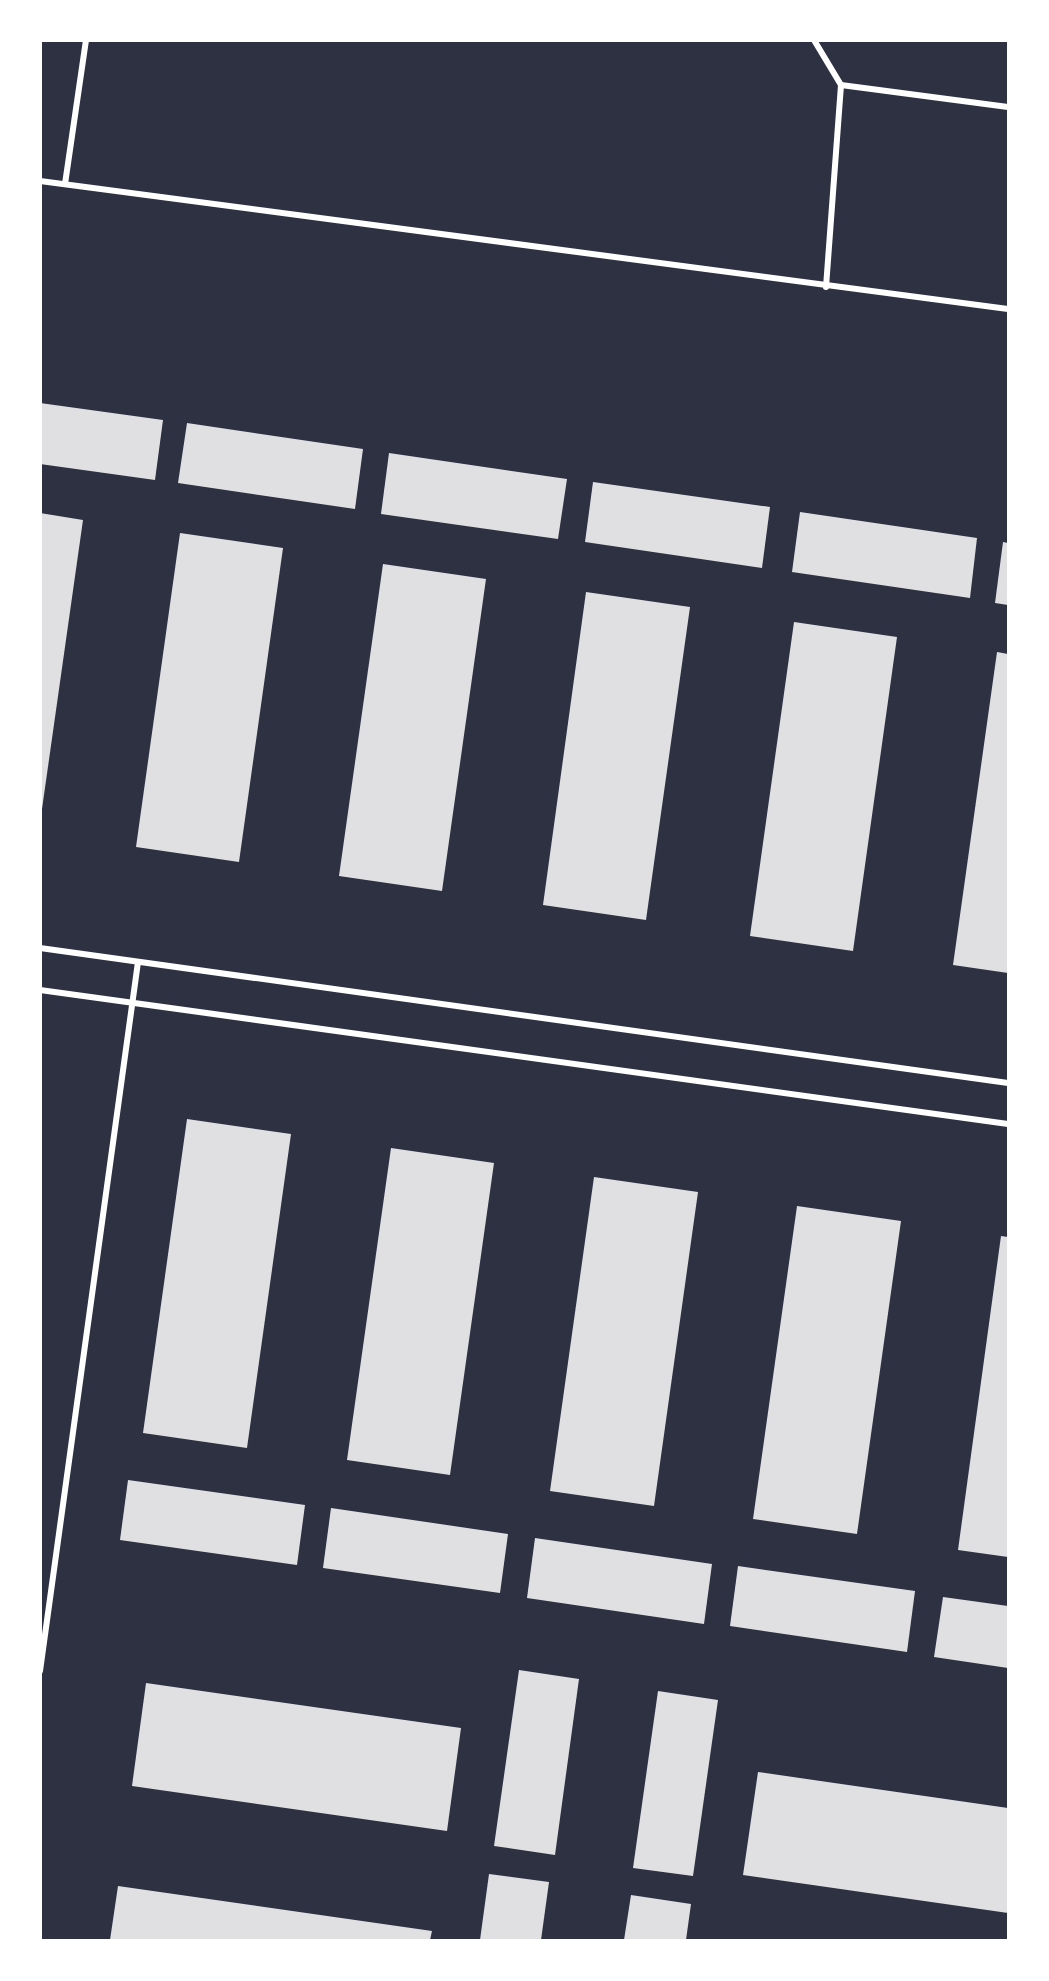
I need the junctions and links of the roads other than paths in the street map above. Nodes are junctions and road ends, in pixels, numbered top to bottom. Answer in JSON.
{"nodes":[{"id":1,"x":86,"y":40,"type":"edge"},
{"id":2,"x":814,"y":40,"type":"edge"},
{"id":3,"x":841,"y":85,"type":"junction"},
{"id":4,"x":1008,"y":107,"type":"edge"},
{"id":5,"x":40,"y":181,"type":"edge"},
{"id":6,"x":65,"y":184,"type":"junction"},
{"id":7,"x":826,"y":286,"type":"junction"},
{"id":8,"x":1008,"y":309,"type":"edge"},
{"id":9,"x":40,"y":948,"type":"edge"},
{"id":10,"x":138,"y":962,"type":"junction"},
{"id":11,"x":40,"y":990,"type":"edge"},
{"id":12,"x":132,"y":1003,"type":"junction"},
{"id":13,"x":1008,"y":1083,"type":"edge"},
{"id":14,"x":1008,"y":1124,"type":"edge"},
{"id":15,"x":40,"y":1671,"type":"edge"}],
"edges":[{"from":1,"to":6,"type":"street"},
{"from":2,"to":3,"type":"street"},
{"from":3,"to":4,"type":"street"},
{"from":3,"to":7,"type":"street"},
{"from":5,"to":6,"type":"street"},
{"from":6,"to":7,"type":"street"},
{"from":7,"to":8,"type":"street"},
{"from":9,"to":10,"type":"street"},
{"from":10,"to":12,"type":"street"},
{"from":10,"to":13,"type":"street"},
{"from":11,"to":12,"type":"street"},
{"from":12,"to":14,"type":"street"},
{"from":12,"to":15,"type":"street"}]}
